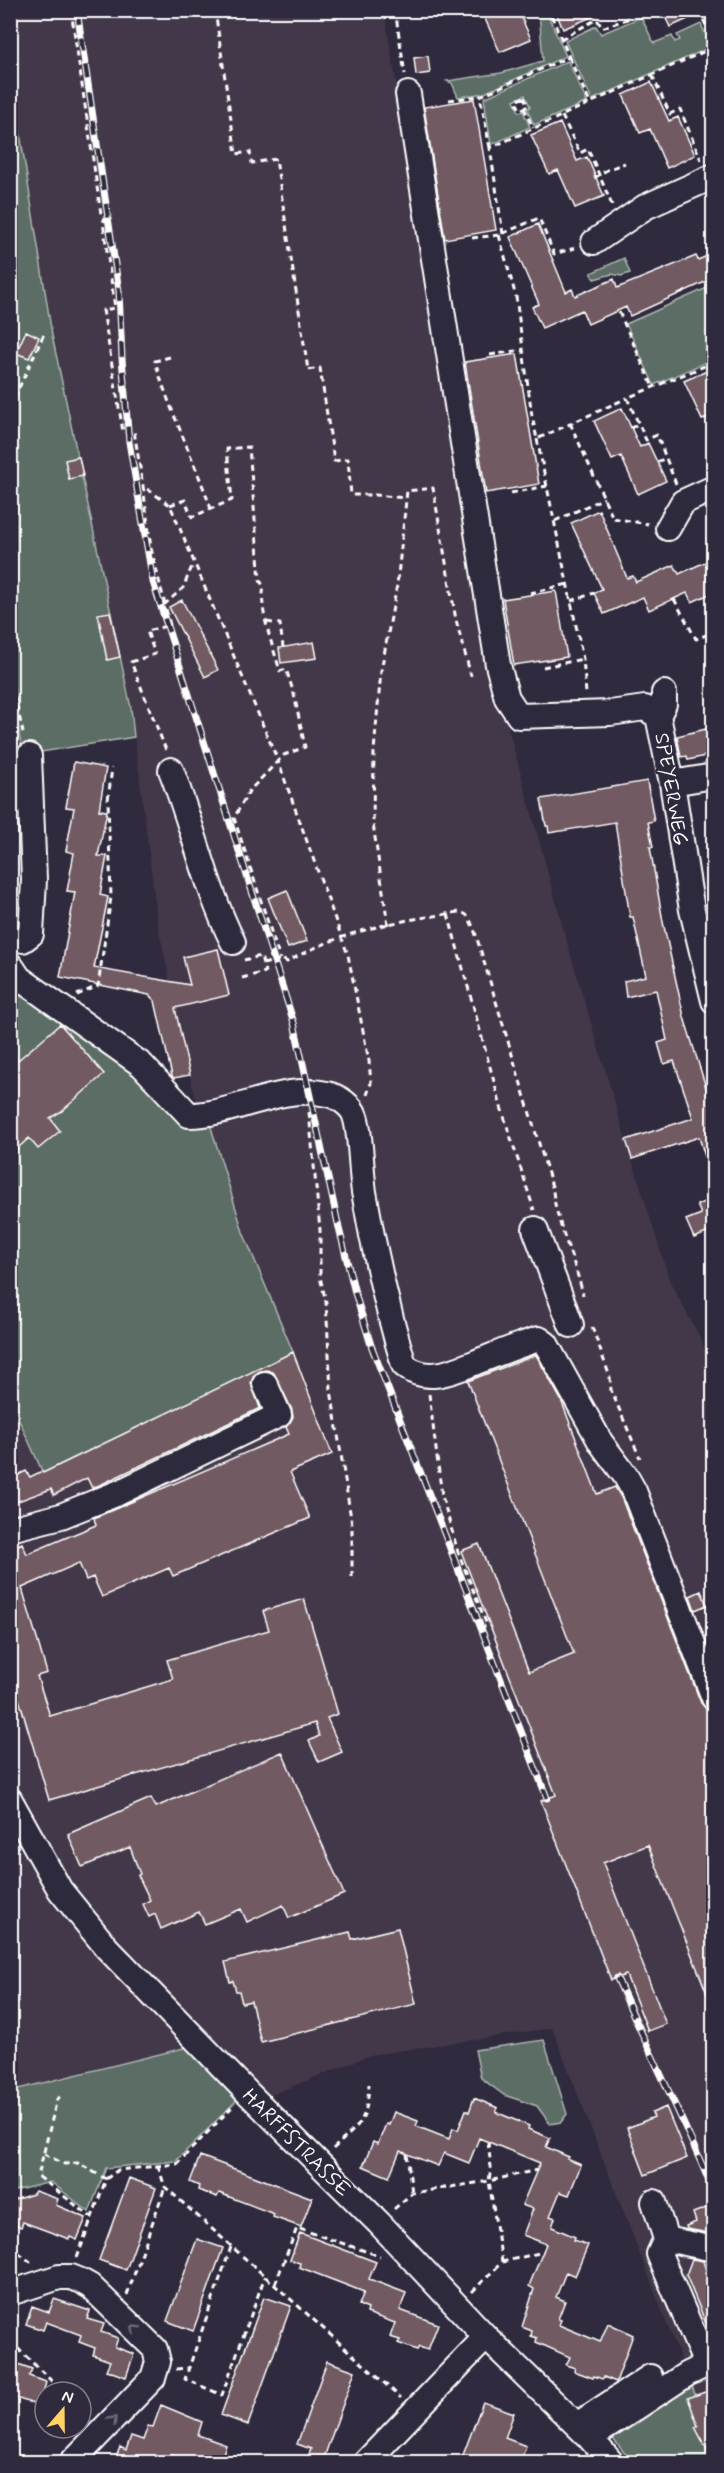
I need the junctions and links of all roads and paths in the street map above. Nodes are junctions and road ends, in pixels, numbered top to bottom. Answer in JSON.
{"nodes":[{"id":1,"x":71,"y":10,"type":"edge"},
{"id":2,"x":215,"y":10,"type":"edge"},
{"id":3,"x":395,"y":10,"type":"edge"},
{"id":4,"x":549,"y":10,"type":"edge"},
{"id":5,"x":699,"y":10,"type":"edge"},
{"id":6,"x":627,"y":13,"type":"dead end"},
{"id":7,"x":561,"y":39,"type":"junction"},
{"id":8,"x":714,"y":45,"type":"edge"},
{"id":9,"x":569,"y":57,"type":"junction"},
{"id":10,"x":652,"y":75,"type":"junction"},
{"id":11,"x":408,"y":94,"type":"joint"},
{"id":12,"x":480,"y":96,"type":"junction"},
{"id":13,"x":449,"y":100,"type":"dead end"},
{"id":14,"x":664,"y":100,"type":"junction"},
{"id":15,"x":590,"y":103,"type":"junction"},
{"id":16,"x":657,"y":103,"type":"dead end"},
{"id":17,"x":524,"y":108,"type":"junction"},
{"id":18,"x":562,"y":116,"type":"junction"},
{"id":19,"x":533,"y":129,"type":"junction"},
{"id":20,"x":690,"y":135,"type":"junction"},
{"id":21,"x":685,"y":137,"type":"dead end"},
{"id":22,"x":573,"y":139,"type":"junction"},
{"id":23,"x":566,"y":143,"type":"dead end"},
{"id":24,"x":490,"y":148,"type":"junction"},
{"id":25,"x":625,"y":163,"type":"dead end"},
{"id":26,"x":600,"y":174,"type":"junction"},
{"id":27,"x":711,"y":177,"type":"edge"},
{"id":28,"x":594,"y":178,"type":"dead end"},
{"id":29,"x":624,"y":220,"type":"junction"},
{"id":30,"x":10,"y":221,"type":"edge"},
{"id":31,"x":15,"y":224,"type":"dead end"},
{"id":32,"x":501,"y":234,"type":"junction"},
{"id":33,"x":472,"y":238,"type":"dead end"},
{"id":34,"x":594,"y":242,"type":"joint"},
{"id":35,"x":619,"y":312,"type":"dead end"},
{"id":36,"x":44,"y":334,"type":"dead end"},
{"id":37,"x":522,"y":350,"type":"junction"},
{"id":38,"x":490,"y":355,"type":"dead end"},
{"id":39,"x":170,"y":357,"type":"dead end"},
{"id":40,"x":714,"y":362,"type":"edge"},
{"id":41,"x":653,"y":387,"type":"junction"},
{"id":42,"x":627,"y":398,"type":"junction"},
{"id":43,"x":10,"y":407,"type":"edge"},
{"id":44,"x":570,"y":423,"type":"junction"},
{"id":45,"x":638,"y":424,"type":"junction"},
{"id":46,"x":631,"y":428,"type":"dead end"},
{"id":47,"x":537,"y":439,"type":"junction"},
{"id":48,"x":666,"y":458,"type":"junction"},
{"id":49,"x":657,"y":462,"type":"dead end"},
{"id":50,"x":142,"y":486,"type":"junction"},
{"id":51,"x":548,"y":486,"type":"junction"},
{"id":52,"x":714,"y":488,"type":"edge"},
{"id":53,"x":511,"y":493,"type":"dead end"},
{"id":54,"x":405,"y":498,"type":"junction"},
{"id":55,"x":604,"y":498,"type":"junction"},
{"id":56,"x":683,"y":502,"type":"junction"},
{"id":57,"x":170,"y":505,"type":"junction"},
{"id":58,"x":211,"y":509,"type":"junction"},
{"id":59,"x":555,"y":521,"type":"junction"},
{"id":60,"x":668,"y":528,"type":"joint"},
{"id":61,"x":194,"y":562,"type":"junction"},
{"id":62,"x":568,"y":584,"type":"junction"},
{"id":63,"x":530,"y":592,"type":"dead end"},
{"id":64,"x":594,"y":593,"type":"dead end"},
{"id":65,"x":674,"y":599,"type":"dead end"},
{"id":66,"x":571,"y":601,"type":"junction"},
{"id":67,"x":164,"y":605,"type":"junction"},
{"id":68,"x":267,"y":622,"type":"junction"},
{"id":69,"x":714,"y":632,"type":"edge"},
{"id":70,"x":283,"y":647,"type":"dead end"},
{"id":71,"x":583,"y":659,"type":"junction"},
{"id":72,"x":284,"y":663,"type":"dead end"},
{"id":73,"x":543,"y":667,"type":"dead end"},
{"id":74,"x":285,"y":669,"type":"junction"},
{"id":75,"x":10,"y":676,"type":"edge"},
{"id":76,"x":471,"y":676,"type":"dead end"},
{"id":77,"x":664,"y":693,"type":"dead end"},
{"id":78,"x":588,"y":714,"type":"junction"},
{"id":79,"x":658,"y":716,"type":"junction"},
{"id":80,"x":29,"y":756,"type":"joint"},
{"id":81,"x":278,"y":761,"type":"junction"},
{"id":82,"x":112,"y":768,"type":"dead end"},
{"id":83,"x":171,"y":770,"type":"joint"},
{"id":84,"x":714,"y":776,"type":"edge"},
{"id":85,"x":672,"y":783,"type":"junction"},
{"id":86,"x":448,"y":914,"type":"junction"},
{"id":87,"x":388,"y":925,"type":"junction"},
{"id":88,"x":17,"y":934,"type":"edge"},
{"id":89,"x":341,"y":937,"type":"junction"},
{"id":90,"x":235,"y":952,"type":"joint"},
{"id":91,"x":280,"y":959,"type":"junction"},
{"id":92,"x":263,"y":964,"type":"junction"},
{"id":93,"x":11,"y":966,"type":"edge"},
{"id":94,"x":242,"y":978,"type":"dead end"},
{"id":95,"x":714,"y":1001,"type":"edge"},
{"id":96,"x":56,"y":1003,"type":"junction"},
{"id":97,"x":305,"y":1093,"type":"junction"},
{"id":98,"x":355,"y":1114,"type":"junction"},
{"id":99,"x":535,"y":1229,"type":"joint"},
{"id":100,"x":580,"y":1321,"type":"junction"},
{"id":101,"x":539,"y":1339,"type":"junction"},
{"id":102,"x":426,"y":1374,"type":"junction"},
{"id":103,"x":265,"y":1384,"type":"dead end"},
{"id":104,"x":637,"y":1452,"type":"dead end"},
{"id":105,"x":10,"y":1529,"type":"edge"},
{"id":106,"x":352,"y":1578,"type":"dead end"},
{"id":107,"x":476,"y":1630,"type":"dead end"},
{"id":108,"x":714,"y":1698,"type":"edge"},
{"id":109,"x":10,"y":1800,"type":"edge"},
{"id":110,"x":369,"y":2084,"type":"dead end"},
{"id":111,"x":247,"y":2092,"type":"junction"},
{"id":112,"x":60,"y":2097,"type":"dead end"},
{"id":113,"x":488,"y":2142,"type":"dead end"},
{"id":114,"x":44,"y":2154,"type":"junction"},
{"id":115,"x":407,"y":2154,"type":"dead end"},
{"id":116,"x":318,"y":2163,"type":"junction"},
{"id":117,"x":158,"y":2166,"type":"junction"},
{"id":118,"x":537,"y":2170,"type":"dead end"},
{"id":119,"x":106,"y":2179,"type":"junction"},
{"id":120,"x":489,"y":2181,"type":"junction"},
{"id":121,"x":165,"y":2187,"type":"junction"},
{"id":122,"x":412,"y":2193,"type":"junction"},
{"id":123,"x":654,"y":2202,"type":"dead end"},
{"id":124,"x":91,"y":2217,"type":"junction"},
{"id":125,"x":379,"y":2223,"type":"junction"},
{"id":126,"x":666,"y":2239,"type":"junction"},
{"id":127,"x":231,"y":2247,"type":"junction"},
{"id":128,"x":402,"y":2247,"type":"junction"},
{"id":129,"x":714,"y":2249,"type":"edge"},
{"id":130,"x":543,"y":2252,"type":"dead end"},
{"id":131,"x":502,"y":2262,"type":"junction"},
{"id":132,"x":265,"y":2276,"type":"junction"},
{"id":133,"x":71,"y":2277,"type":"junction"},
{"id":134,"x":275,"y":2284,"type":"junction"},
{"id":135,"x":10,"y":2292,"type":"edge"},
{"id":136,"x":458,"y":2306,"type":"junction"},
{"id":137,"x":116,"y":2310,"type":"junction"},
{"id":138,"x":486,"y":2337,"type":"junction"},
{"id":139,"x":10,"y":2341,"type":"edge"},
{"id":140,"x":710,"y":2363,"type":"edge"},
{"id":141,"x":650,"y":2377,"type":"dead end"},
{"id":142,"x":51,"y":2380,"type":"edge"},
{"id":143,"x":416,"y":2411,"type":"junction"},
{"id":144,"x":584,"y":2432,"type":"junction"},
{"id":145,"x":10,"y":2449,"type":"edge"},
{"id":146,"x":25,"y":2463,"type":"edge"},
{"id":147,"x":72,"y":2463,"type":"edge"},
{"id":148,"x":366,"y":2463,"type":"edge"},
{"id":149,"x":611,"y":2463,"type":"edge"}],
"edges":[{"from":1,"to":50,"type":"path"},
{"from":2,"to":54,"type":"path"},
{"from":3,"to":11,"type":"path"},
{"from":4,"to":7,"type":"path"},
{"from":5,"to":8,"type":"path"},
{"from":6,"to":7,"type":"path"},
{"from":7,"to":9,"type":"path"},
{"from":8,"to":10,"type":"path"},
{"from":9,"to":12,"type":"path"},
{"from":9,"to":15,"type":"path"},
{"from":10,"to":14,"type":"path"},
{"from":10,"to":15,"type":"path"},
{"from":11,"to":78,"type":"street","name":"SPEYERWEG"},
{"from":12,"to":13,"type":"path"},
{"from":12,"to":24,"type":"path"},
{"from":14,"to":16,"type":"path"},
{"from":14,"to":20,"type":"path"},
{"from":15,"to":18,"type":"path"},
{"from":17,"to":17,"type":"path"},
{"from":17,"to":19,"type":"path"},
{"from":18,"to":19,"type":"path"},
{"from":18,"to":22,"type":"path"},
{"from":19,"to":24,"type":"path"},
{"from":20,"to":21,"type":"path"},
{"from":20,"to":27,"type":"path"},
{"from":22,"to":23,"type":"path"},
{"from":22,"to":26,"type":"path"},
{"from":24,"to":32,"type":"path"},
{"from":25,"to":26,"type":"path"},
{"from":26,"to":28,"type":"path"},
{"from":26,"to":29,"type":"path"},
{"from":27,"to":29,"type":"street"},
{"from":29,"to":34,"type":"street"},
{"from":30,"to":31,"type":"path"},
{"from":32,"to":33,"type":"path"},
{"from":32,"to":34,"type":"path"},
{"from":32,"to":37,"type":"path"},
{"from":35,"to":41,"type":"path"},
{"from":36,"to":43,"type":"path"},
{"from":37,"to":38,"type":"path"},
{"from":37,"to":47,"type":"path"},
{"from":39,"to":58,"type":"path"},
{"from":40,"to":41,"type":"path"},
{"from":41,"to":42,"type":"path"},
{"from":42,"to":44,"type":"path"},
{"from":42,"to":45,"type":"path"},
{"from":44,"to":47,"type":"path"},
{"from":44,"to":55,"type":"path"},
{"from":45,"to":46,"type":"path"},
{"from":45,"to":48,"type":"path"},
{"from":47,"to":51,"type":"path"},
{"from":48,"to":49,"type":"path"},
{"from":48,"to":56,"type":"path"},
{"from":50,"to":57,"type":"path"},
{"from":50,"to":67,"type":"path"},
{"from":51,"to":53,"type":"path"},
{"from":51,"to":59,"type":"path"},
{"from":52,"to":56,"type":"street"},
{"from":54,"to":76,"type":"path"},
{"from":54,"to":87,"type":"path"},
{"from":55,"to":59,"type":"path"},
{"from":55,"to":60,"type":"path"},
{"from":56,"to":60,"type":"street"},
{"from":57,"to":58,"type":"path"},
{"from":57,"to":61,"type":"path"},
{"from":58,"to":68,"type":"path"},
{"from":59,"to":62,"type":"path"},
{"from":61,"to":67,"type":"path"},
{"from":61,"to":81,"type":"path"},
{"from":62,"to":63,"type":"path"},
{"from":62,"to":66,"type":"path"},
{"from":64,"to":66,"type":"path"},
{"from":65,"to":69,"type":"path"},
{"from":66,"to":71,"type":"path"},
{"from":67,"to":83,"type":"path"},
{"from":68,"to":70,"type":"path"},
{"from":68,"to":74,"type":"path"},
{"from":71,"to":73,"type":"path"},
{"from":71,"to":78,"type":"path"},
{"from":72,"to":74,"type":"path"},
{"from":74,"to":81,"type":"path"},
{"from":75,"to":80,"type":"path"},
{"from":77,"to":79,"type":"street"},
{"from":78,"to":79,"type":"street","name":"SPEYERWEG"},
{"from":79,"to":85,"type":"street","name":"SPEYERWEG"},
{"from":80,"to":88,"type":"street"},
{"from":81,"to":89,"type":"path"},
{"from":81,"to":91,"type":"path"},
{"from":82,"to":96,"type":"path"},
{"from":83,"to":90,"type":"street"},
{"from":84,"to":85,"type":"street"},
{"from":85,"to":95,"type":"street","name":"SPEYERWEG"},
{"from":86,"to":87,"type":"path"},
{"from":86,"to":99,"type":"path"},
{"from":86,"to":100,"type":"path"},
{"from":87,"to":89,"type":"path"},
{"from":88,"to":93,"type":"street"},
{"from":89,"to":91,"type":"path"},
{"from":89,"to":98,"type":"path"},
{"from":90,"to":92,"type":"path"},
{"from":91,"to":92,"type":"path"},
{"from":92,"to":94,"type":"path"},
{"from":93,"to":96,"type":"street"},
{"from":96,"to":97,"type":"street"},
{"from":97,"to":98,"type":"street"},
{"from":97,"to":106,"type":"path"},
{"from":98,"to":102,"type":"street"},
{"from":99,"to":100,"type":"street"},
{"from":100,"to":101,"type":"street"},
{"from":100,"to":104,"type":"path"},
{"from":101,"to":102,"type":"street"},
{"from":101,"to":108,"type":"street"},
{"from":102,"to":107,"type":"path"},
{"from":103,"to":105,"type":"street"},
{"from":109,"to":111,"type":"street","name":"HARFFSTRASSE"},
{"from":110,"to":116,"type":"path"},
{"from":111,"to":116,"type":"street","name":"HARFFSTRASSE"},
{"from":111,"to":117,"type":"path"},
{"from":112,"to":114,"type":"path"},
{"from":113,"to":120,"type":"path"},
{"from":114,"to":119,"type":"path"},
{"from":114,"to":124,"type":"path"},
{"from":115,"to":122,"type":"path"},
{"from":116,"to":125,"type":"street","name":"HARFFSTRASSE"},
{"from":117,"to":119,"type":"path"},
{"from":117,"to":121,"type":"path"},
{"from":118,"to":120,"type":"path"},
{"from":119,"to":124,"type":"path"},
{"from":120,"to":122,"type":"path"},
{"from":120,"to":131,"type":"path"},
{"from":121,"to":127,"type":"path"},
{"from":121,"to":137,"type":"path"},
{"from":122,"to":125,"type":"path"},
{"from":123,"to":126,"type":"street"},
{"from":124,"to":133,"type":"path"},
{"from":125,"to":128,"type":"street","name":"HARFFSTRASSE"},
{"from":126,"to":129,"type":"street"},
{"from":126,"to":140,"type":"street"},
{"from":127,"to":132,"type":"path"},
{"from":127,"to":132,"type":"path"},
{"from":128,"to":134,"type":"path"},
{"from":128,"to":136,"type":"street","name":"HARFFSTRASSE"},
{"from":130,"to":131,"type":"path"},
{"from":131,"to":136,"type":"path"},
{"from":132,"to":134,"type":"path"},
{"from":133,"to":135,"type":"street"},
{"from":133,"to":137,"type":"street"},
{"from":134,"to":143,"type":"path"},
{"from":136,"to":138,"type":"street","name":"HARFFSTRASSE"},
{"from":147,"to":137,"type":"street","one_way":true},
{"from":138,"to":143,"type":"street"},
{"from":138,"to":144,"type":"street","name":"HARFFSTRASSE"},
{"from":139,"to":142,"type":"path"},
{"from":140,"to":144,"type":"street"},
{"from":141,"to":144,"type":"street"},
{"from":143,"to":148,"type":"street"},
{"from":144,"to":149,"type":"street","name":"HARFFSTRASSE"},
{"from":145,"to":146,"type":"path"}]}
